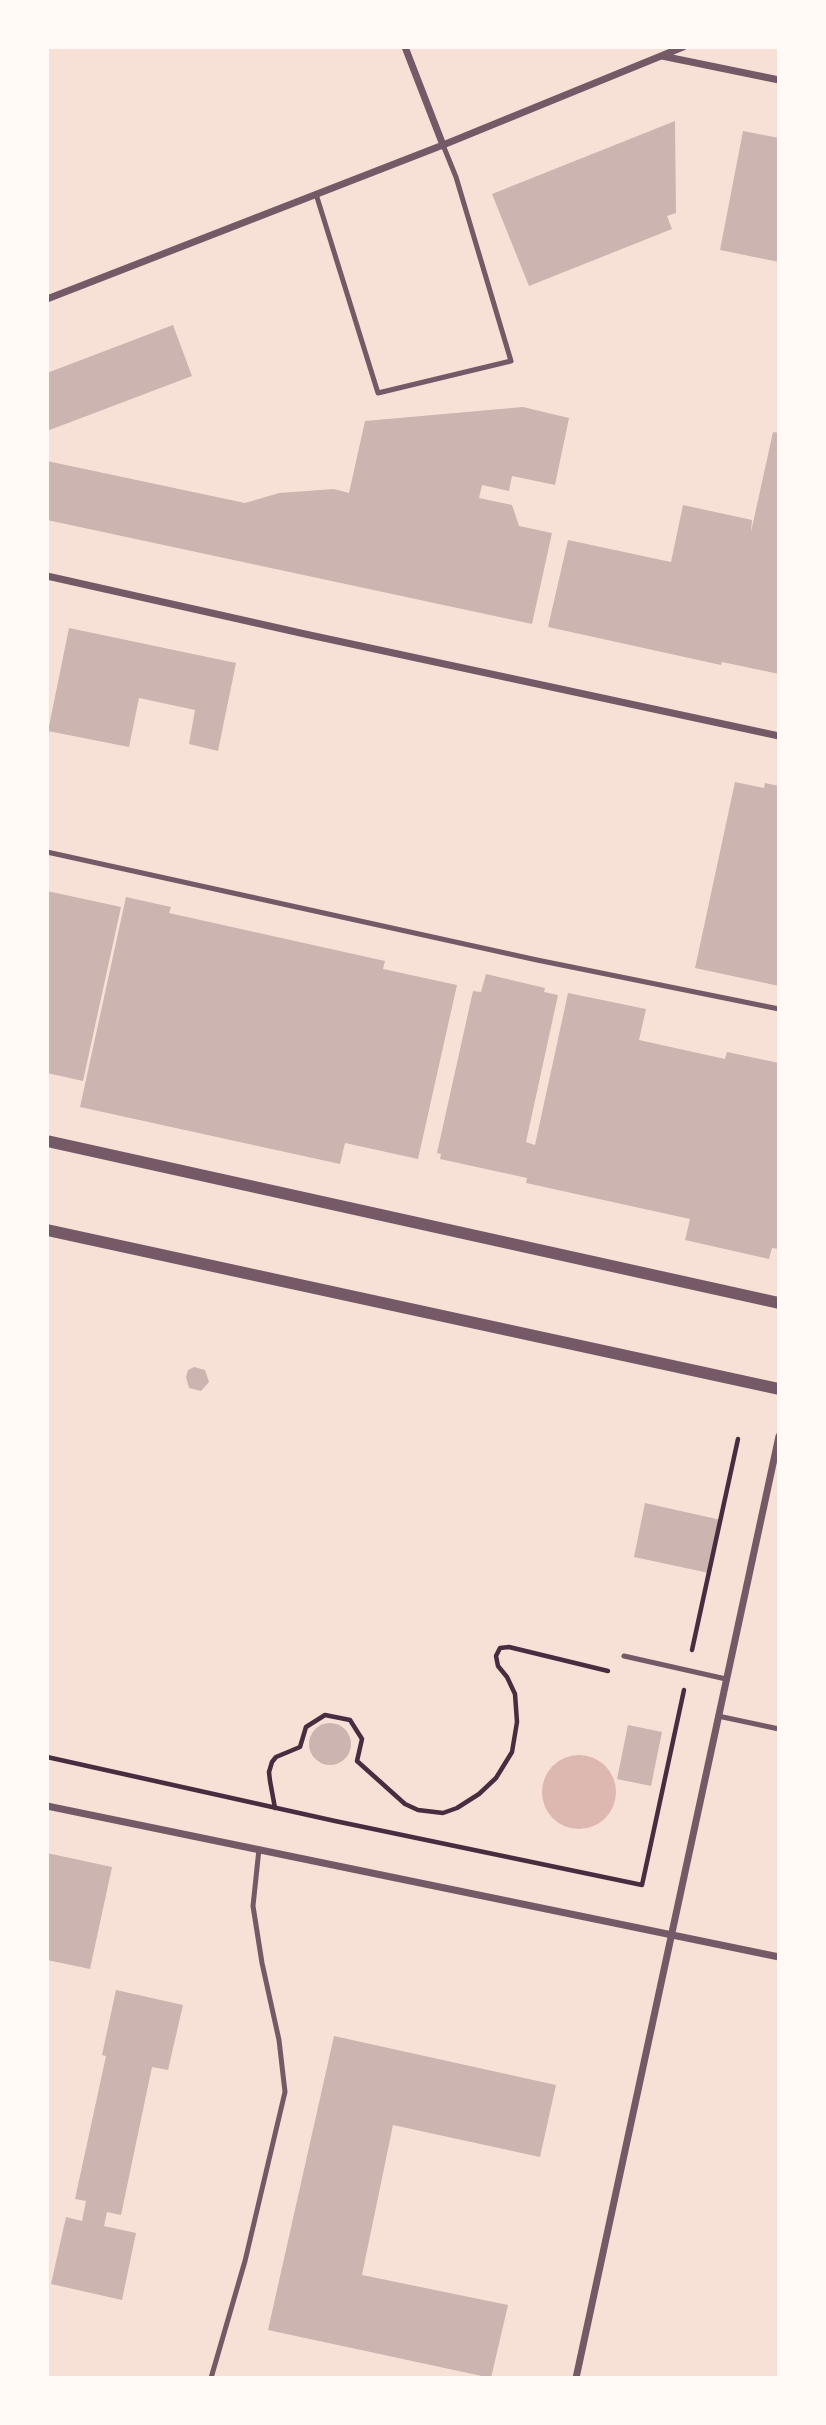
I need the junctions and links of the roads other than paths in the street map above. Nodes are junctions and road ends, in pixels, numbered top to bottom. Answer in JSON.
{"nodes":[{"id":1,"x":405,"y":47,"type":"edge"},
{"id":2,"x":683,"y":47,"type":"edge"},
{"id":3,"x":661,"y":56,"type":"junction"},
{"id":4,"x":779,"y":80,"type":"edge"},
{"id":5,"x":443,"y":145,"type":"junction"},
{"id":6,"x":316,"y":194,"type":"junction"},
{"id":7,"x":47,"y":299,"type":"edge"},
{"id":8,"x":47,"y":576,"type":"edge"},
{"id":9,"x":779,"y":736,"type":"edge"},
{"id":10,"x":47,"y":852,"type":"edge"},
{"id":11,"x":779,"y":1010,"type":"edge"},
{"id":12,"x":47,"y":1141,"type":"edge"},
{"id":13,"x":47,"y":1230,"type":"edge"},
{"id":14,"x":779,"y":1303,"type":"edge"},
{"id":15,"x":779,"y":1389,"type":"edge"},
{"id":16,"x":779,"y":1436,"type":"edge"},
{"id":17,"x":624,"y":1656,"type":"dead end"},
{"id":18,"x":726,"y":1679,"type":"junction"},
{"id":19,"x":718,"y":1716,"type":"junction"},
{"id":20,"x":779,"y":1729,"type":"edge"},
{"id":21,"x":47,"y":1806,"type":"edge"},
{"id":22,"x":259,"y":1850,"type":"junction"},
{"id":23,"x":671,"y":1934,"type":"junction"},
{"id":24,"x":779,"y":1957,"type":"edge"},
{"id":25,"x":211,"y":2378,"type":"edge"},
{"id":26,"x":576,"y":2378,"type":"edge"}],
"edges":[{"from":1,"to":5,"type":"street"},
{"from":2,"to":3,"type":"street"},
{"from":3,"to":4,"type":"street"},
{"from":3,"to":5,"type":"street"},
{"from":5,"to":6,"type":"street"},
{"from":5,"to":6,"type":"lane"},
{"from":6,"to":7,"type":"street"},
{"from":8,"to":9,"type":"street"},
{"from":10,"to":11,"type":"lane"},
{"from":12,"to":14,"type":"street"},
{"from":13,"to":15,"type":"street"},
{"from":16,"to":18,"type":"street"},
{"from":17,"to":18,"type":"lane"},
{"from":18,"to":19,"type":"street"},
{"from":19,"to":20,"type":"lane"},
{"from":19,"to":23,"type":"street"},
{"from":21,"to":22,"type":"street"},
{"from":22,"to":23,"type":"street"},
{"from":22,"to":25,"type":"lane"},
{"from":23,"to":24,"type":"street"},
{"from":23,"to":26,"type":"street"}]}
